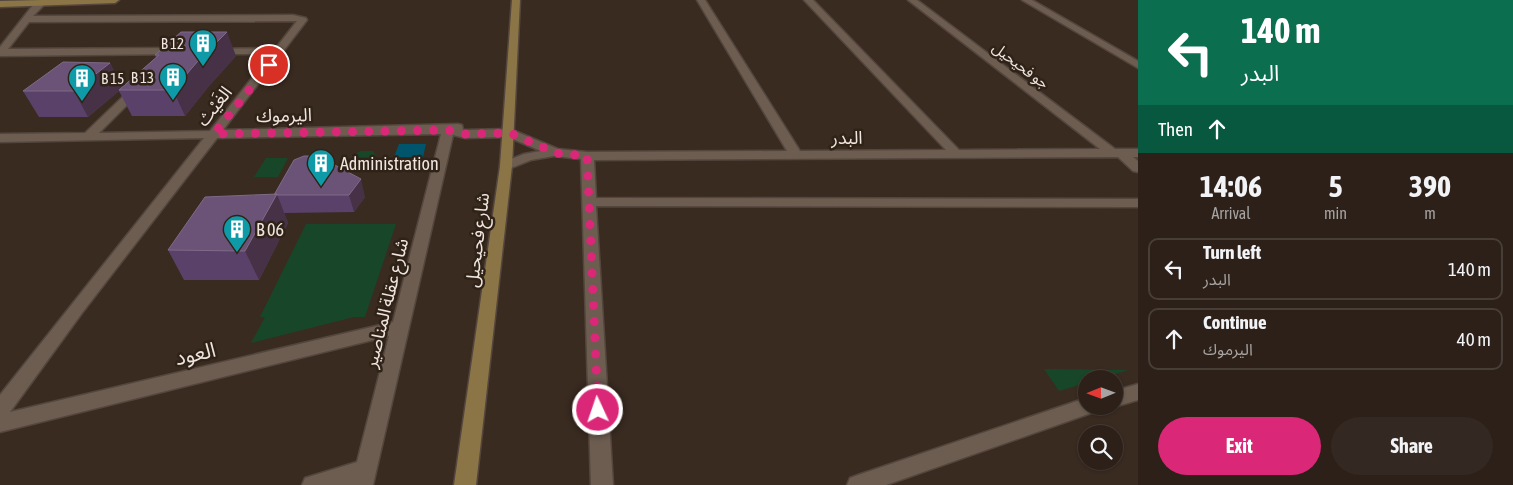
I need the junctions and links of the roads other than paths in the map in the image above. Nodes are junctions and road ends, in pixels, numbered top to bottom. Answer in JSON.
{"nodes":[{"id":1,"x":115,"y":0,"type":"edge"},
{"id":2,"x":516,"y":0,"type":"edge"},
{"id":3,"x":702,"y":0,"type":"edge"},
{"id":4,"x":808,"y":0,"type":"edge"},
{"id":5,"x":912,"y":0,"type":"edge"},
{"id":6,"x":1026,"y":0,"type":"edge"},
{"id":7,"x":43,"y":2,"type":"junction"},
{"id":8,"x":0,"y":4,"type":"edge"},
{"id":9,"x":26,"y":19,"type":"junction"},
{"id":10,"x":205,"y":51,"type":"edge"},
{"id":11,"x":280,"y":51,"type":"junction"},
{"id":12,"x":0,"y":52,"type":"edge"},
{"id":13,"x":163,"y":64,"type":"edge"},
{"id":14,"x":1138,"y":65,"type":"edge"},
{"id":15,"x":150,"y":77,"type":"edge"},
{"id":16,"x":510,"y":129,"type":"junction"},
{"id":17,"x":448,"y":130,"type":"junction"},
{"id":18,"x":214,"y":134,"type":"junction"},
{"id":19,"x":88,"y":136,"type":"junction"},
{"id":20,"x":0,"y":138,"type":"edge"},
{"id":21,"x":556,"y":153,"type":"junction"},
{"id":22,"x":1116,"y":153,"type":"junction"},
{"id":23,"x":1138,"y":153,"type":"edge"},
{"id":24,"x":956,"y":154,"type":"junction"},
{"id":25,"x":796,"y":155,"type":"junction"},
{"id":26,"x":587,"y":156,"type":"junction"},
{"id":27,"x":506,"y":166,"type":"junction"},
{"id":28,"x":1138,"y":168,"type":"edge"},
{"id":29,"x":588,"y":202,"type":"junction"},
{"id":30,"x":1138,"y":203,"type":"edge"},
{"id":31,"x":401,"y":327,"type":"junction"},
{"id":32,"x":1138,"y":392,"type":"edge"},
{"id":33,"x":1123,"y":396,"type":"edge"},
{"id":34,"x":1078,"y":409,"type":"edge"},
{"id":35,"x":0,"y":410,"type":"edge"},
{"id":36,"x":0,"y":423,"type":"edge"},
{"id":37,"x":364,"y":477,"type":"edge"},
{"id":38,"x":313,"y":485,"type":"edge"},
{"id":39,"x":465,"y":485,"type":"edge"},
{"id":40,"x":602,"y":485,"type":"edge"},
{"id":41,"x":858,"y":485,"type":"edge"}],
"edges":[{"from":1,"to":7,"type":"street"},
{"from":2,"to":16,"type":"street","name":"شارع فحيحيل"},
{"from":3,"to":25,"type":"street"},
{"from":4,"to":24,"type":"street"},
{"from":5,"to":22,"type":"street","name":"جو فحيحيل"},
{"from":6,"to":14,"type":"street"},
{"from":7,"to":8,"type":"street"},
{"from":7,"to":9,"type":"street"},
{"from":9,"to":11,"type":"street","name":"الغَيْث"},
{"from":9,"to":12,"type":"street"},
{"from":10,"to":11,"type":"street"},
{"from":11,"to":18,"type":"street","name":"الغَيْث"},
{"from":12,"to":13,"type":"street"},
{"from":15,"to":19,"type":"street"},
{"from":16,"to":17,"type":"street","name":"اليرموك"},
{"from":16,"to":21,"type":"street","name":"البدر"},
{"from":16,"to":27,"type":"street","name":"شارع فحيحيل"},
{"from":17,"to":18,"type":"street","name":"اليرموك"},
{"from":17,"to":31,"type":"street","name":"شارع عقلة المناصير"},
{"from":18,"to":19,"type":"street","name":"اليرموك"},
{"from":18,"to":35,"type":"street","name":"الغَيْث"},
{"from":19,"to":20,"type":"street","name":"اليرموك"},
{"from":21,"to":26,"type":"street","name":"البدر"},
{"from":21,"to":27,"type":"street","name":"البدر"},
{"from":22,"to":23,"type":"street","name":"البدر"},
{"from":22,"to":24,"type":"street","name":"البدر"},
{"from":22,"to":28,"type":"street","name":"جو فحيحيل"},
{"from":24,"to":25,"type":"street","name":"البدر"},
{"from":25,"to":26,"type":"street","name":"البدر"},
{"from":26,"to":29,"type":"street"},
{"from":27,"to":39,"type":"street","name":"شارع فحيحيل"},
{"from":29,"to":30,"type":"street"},
{"from":29,"to":40,"type":"street"},
{"from":31,"to":36,"type":"street","name":"العود"},
{"from":31,"to":37,"type":"street","name":"شارع عقلة المناصير"},
{"from":32,"to":33,"type":"street"},
{"from":34,"to":41,"type":"street"},
{"from":37,"to":38,"type":"street"}]}
